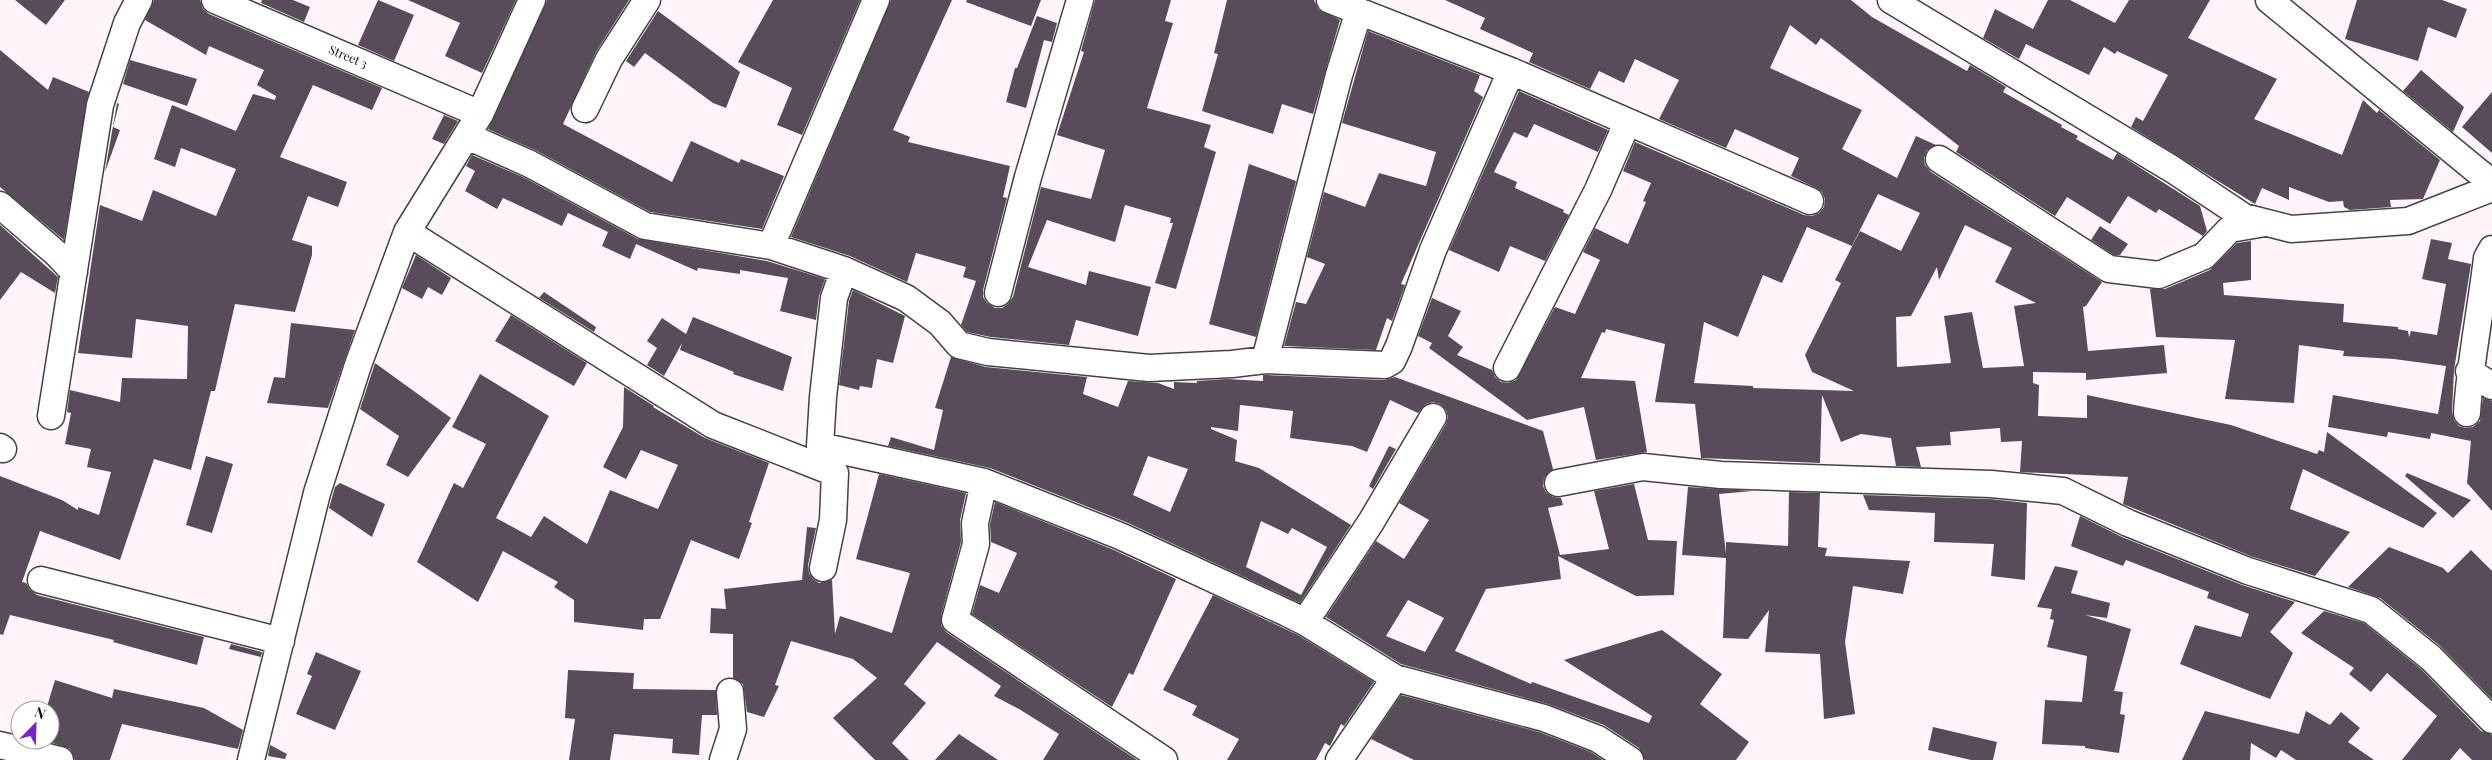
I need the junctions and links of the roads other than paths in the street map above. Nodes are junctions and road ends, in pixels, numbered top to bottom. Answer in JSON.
{"nodes":[{"id":1,"x":139,"y":0,"type":"edge"},
{"id":2,"x":215,"y":0,"type":"edge"},
{"id":3,"x":532,"y":0,"type":"edge"},
{"id":4,"x":648,"y":0,"type":"edge"},
{"id":5,"x":876,"y":0,"type":"edge"},
{"id":6,"x":1080,"y":0,"type":"edge"},
{"id":7,"x":1330,"y":0,"type":"edge"},
{"id":8,"x":1890,"y":0,"type":"edge"},
{"id":9,"x":2269,"y":0,"type":"edge"},
{"id":10,"x":1359,"y":11,"type":"junction"},
{"id":11,"x":1511,"y":71,"type":"junction"},
{"id":12,"x":585,"y":109,"type":"dead end"},
{"id":13,"x":480,"y":114,"type":"junction"},
{"id":14,"x":1627,"y":123,"type":"junction"},
{"id":15,"x":468,"y":136,"type":"junction"},
{"id":16,"x":1939,"y":160,"type":"dead end"},
{"id":17,"x":2492,"y":183,"type":"edge"},
{"id":18,"x":2492,"y":188,"type":"edge"},
{"id":19,"x":1810,"y":201,"type":"dead end"},
{"id":20,"x":0,"y":205,"type":"edge"},
{"id":21,"x":2267,"y":223,"type":"junction"},
{"id":22,"x":407,"y":232,"type":"junction"},
{"id":23,"x":771,"y":246,"type":"junction"},
{"id":24,"x":2492,"y":249,"type":"edge"},
{"id":25,"x":844,"y":270,"type":"junction"},
{"id":26,"x":74,"y":272,"type":"junction"},
{"id":27,"x":998,"y":293,"type":"dead end"},
{"id":28,"x":1265,"y":360,"type":"junction"},
{"id":29,"x":1507,"y":368,"type":"dead end"},
{"id":30,"x":2469,"y":371,"type":"junction"},
{"id":31,"x":2492,"y":386,"type":"edge"},
{"id":32,"x":2467,"y":412,"type":"dead end"},
{"id":33,"x":51,"y":416,"type":"dead end"},
{"id":34,"x":1433,"y":417,"type":"dead end"},
{"id":35,"x":820,"y":446,"type":"junction"},
{"id":36,"x":835,"y":474,"type":"junction"},
{"id":37,"x":984,"y":482,"type":"junction"},
{"id":38,"x":1558,"y":482,"type":"dead end"},
{"id":39,"x":822,"y":568,"type":"dead end"},
{"id":40,"x":41,"y":580,"type":"dead end"},
{"id":41,"x":1305,"y":622,"type":"junction"},
{"id":42,"x":281,"y":641,"type":"junction"},
{"id":43,"x":1396,"y":678,"type":"junction"},
{"id":44,"x":730,"y":692,"type":"dead end"},
{"id":45,"x":2492,"y":720,"type":"edge"},
{"id":46,"x":0,"y":745,"type":"edge"},
{"id":47,"x":60,"y":760,"type":"edge"},
{"id":48,"x":251,"y":760,"type":"edge"},
{"id":49,"x":723,"y":760,"type":"edge"},
{"id":50,"x":1164,"y":760,"type":"edge"},
{"id":51,"x":1339,"y":760,"type":"edge"},
{"id":52,"x":1630,"y":760,"type":"edge"}],
"edges":[{"from":1,"to":26,"type":"street"},
{"from":2,"to":13,"type":"street","name":"Street 3"},
{"from":3,"to":13,"type":"street"},
{"from":4,"to":12,"type":"street"},
{"from":5,"to":23,"type":"street"},
{"from":6,"to":27,"type":"street"},
{"from":7,"to":10,"type":"street"},
{"from":8,"to":21,"type":"street"},
{"from":9,"to":17,"type":"street"},
{"from":10,"to":11,"type":"street"},
{"from":10,"to":28,"type":"street"},
{"from":11,"to":14,"type":"street"},
{"from":11,"to":28,"type":"street"},
{"from":13,"to":15,"type":"street"},
{"from":14,"to":19,"type":"street"},
{"from":14,"to":29,"type":"street"},
{"from":15,"to":22,"type":"street"},
{"from":15,"to":23,"type":"street"},
{"from":16,"to":21,"type":"street"},
{"from":18,"to":21,"type":"street"},
{"from":20,"to":26,"type":"street"},
{"from":22,"to":36,"type":"street"},
{"from":22,"to":42,"type":"street"},
{"from":23,"to":25,"type":"street"},
{"from":24,"to":30,"type":"street"},
{"from":25,"to":28,"type":"street"},
{"from":25,"to":35,"type":"street"},
{"from":26,"to":33,"type":"street"},
{"from":30,"to":31,"type":"street"},
{"from":30,"to":32,"type":"street"},
{"from":34,"to":41,"type":"street"},
{"from":35,"to":36,"type":"street"},
{"from":35,"to":37,"type":"street"},
{"from":36,"to":39,"type":"street"},
{"from":37,"to":41,"type":"street"},
{"from":37,"to":50,"type":"street"},
{"from":38,"to":45,"type":"street"},
{"from":40,"to":42,"type":"street"},
{"from":41,"to":43,"type":"street"},
{"from":42,"to":48,"type":"street"},
{"from":43,"to":51,"type":"street"},
{"from":43,"to":52,"type":"street"},
{"from":44,"to":49,"type":"street"},
{"from":46,"to":47,"type":"street"}]}
